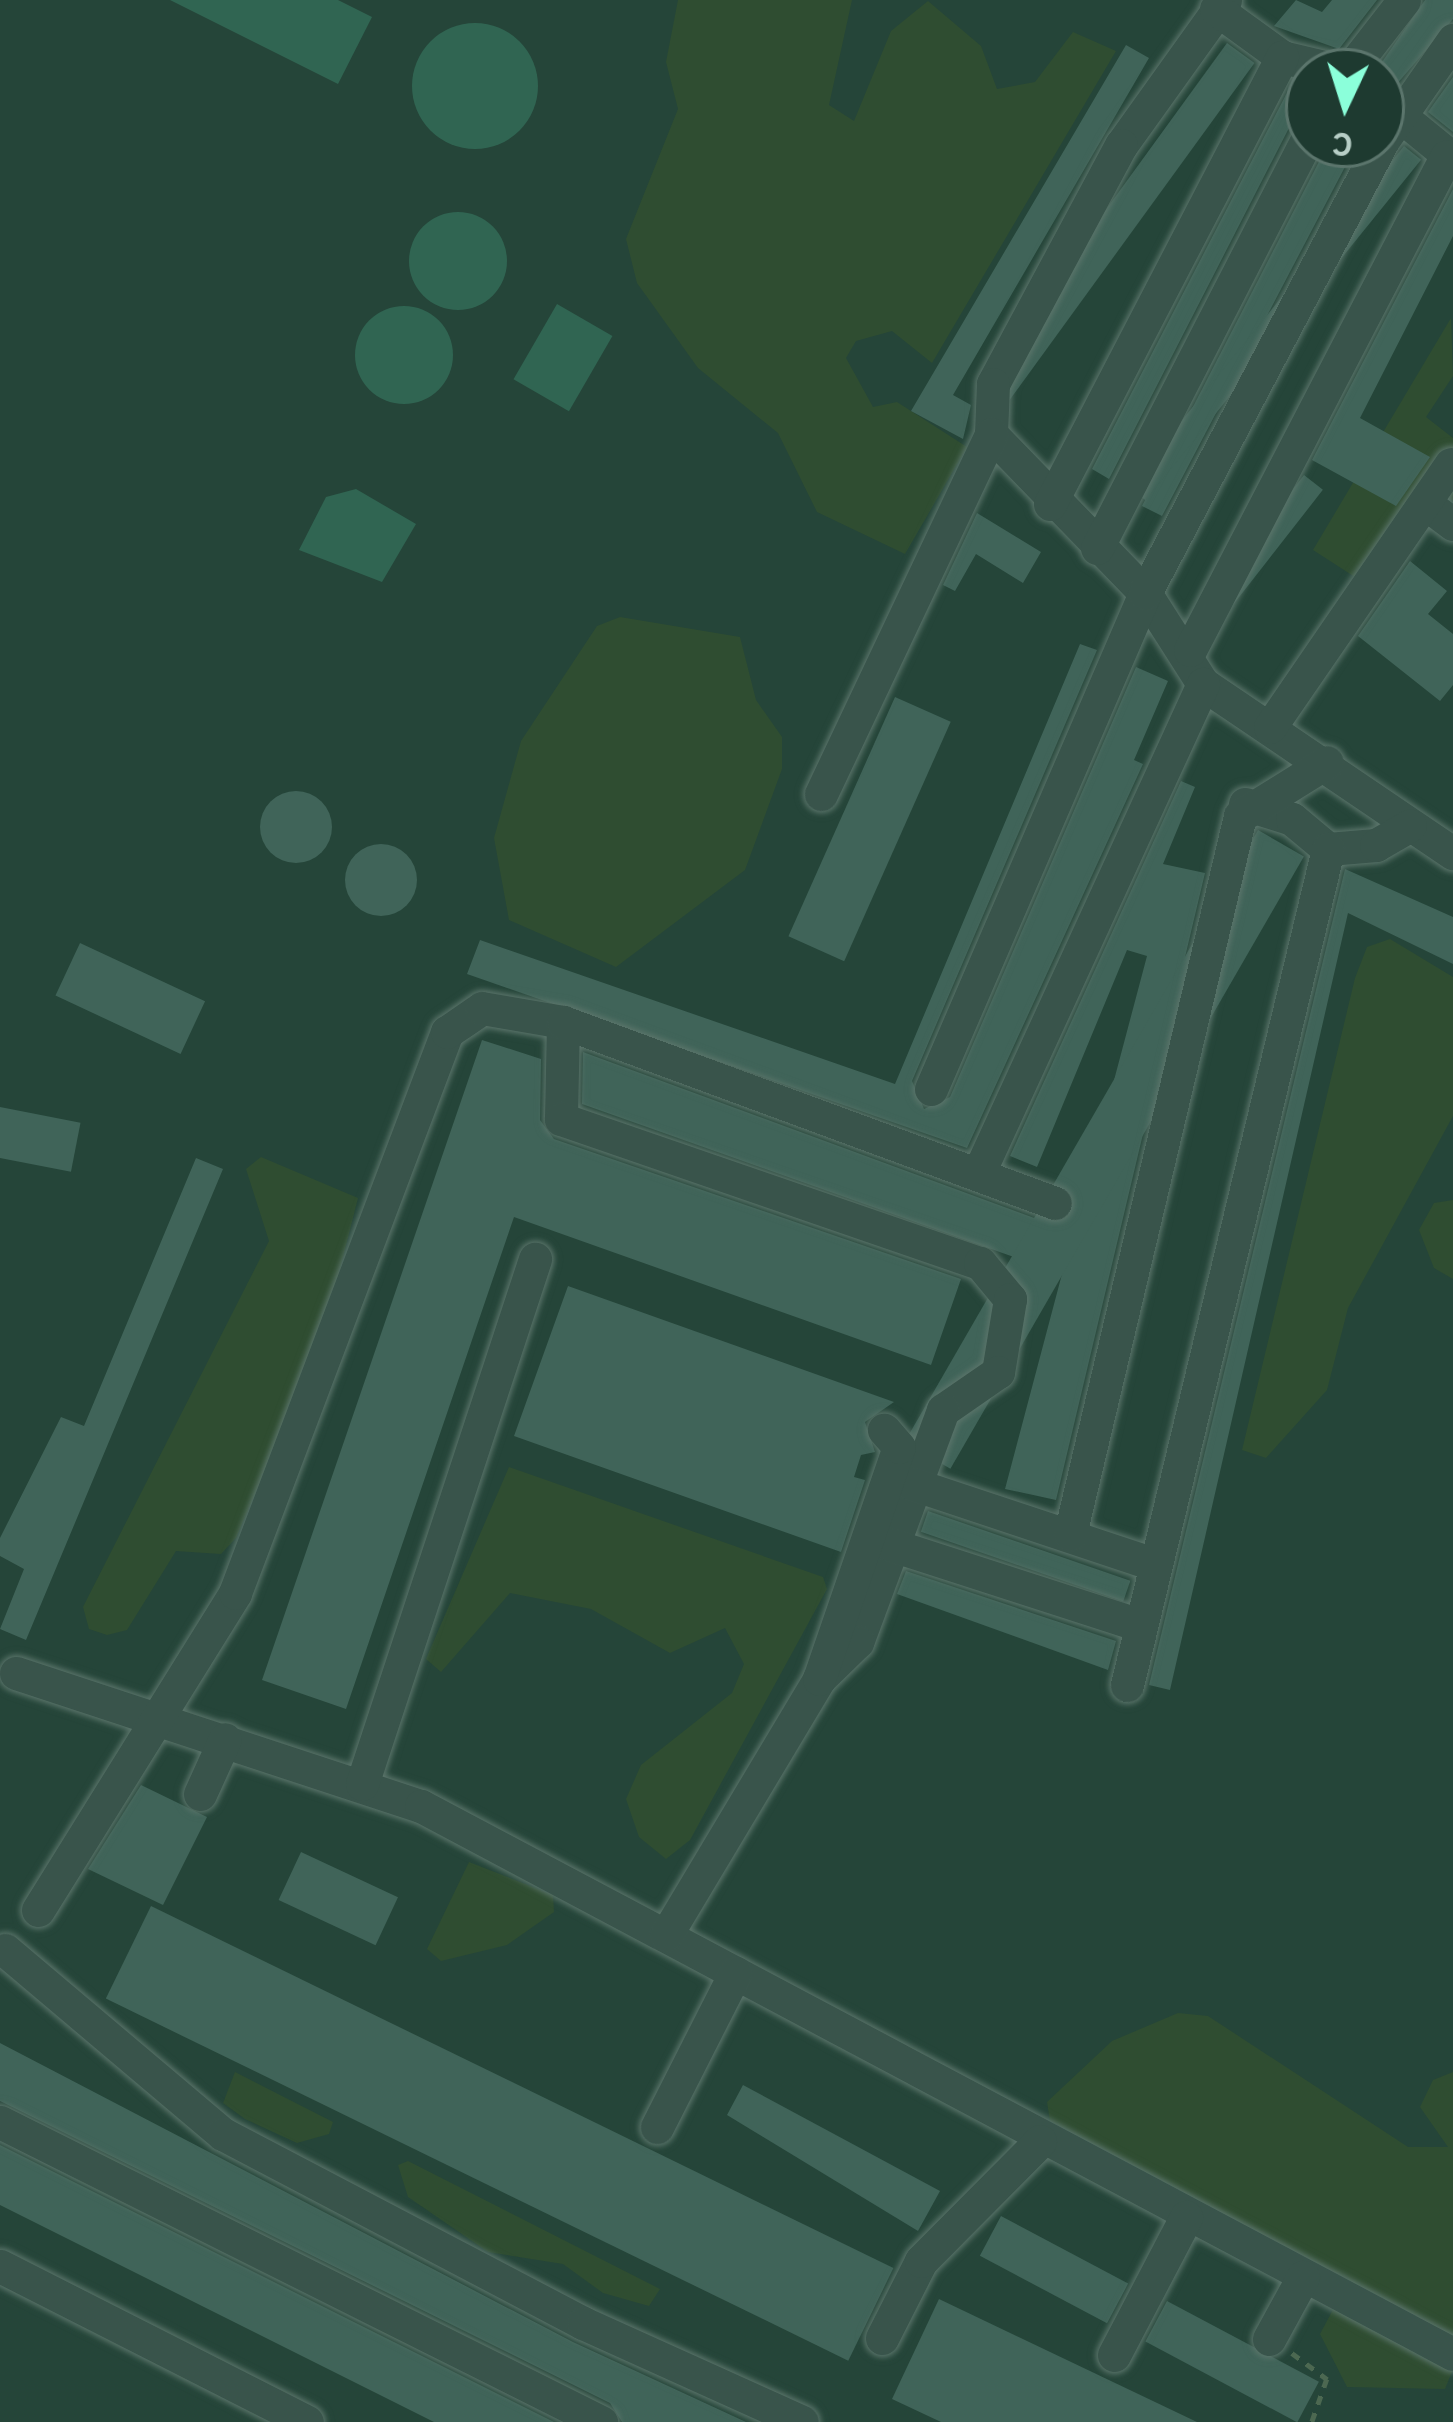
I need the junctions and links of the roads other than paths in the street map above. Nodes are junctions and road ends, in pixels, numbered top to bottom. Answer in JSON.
{"nodes":[{"id":1,"x":1404,"y":0,"type":"edge"},
{"id":2,"x":1221,"y":5,"type":"edge"},
{"id":3,"x":1453,"y":40,"type":"edge"},
{"id":4,"x":1364,"y":48,"type":"edge"},
{"id":5,"x":1282,"y":57,"type":"junction"},
{"id":6,"x":1285,"y":58,"type":"edge"},
{"id":7,"x":1405,"y":90,"type":"edge"},
{"id":8,"x":1405,"y":116,"type":"edge"},
{"id":9,"x":1446,"y":142,"type":"edge"},
{"id":10,"x":1293,"y":168,"type":"edge"},
{"id":11,"x":1368,"y":168,"type":"edge"},
{"id":12,"x":991,"y":434,"type":"junction"},
{"id":13,"x":1450,"y":464,"type":"edge"},
{"id":14,"x":1425,"y":503,"type":"junction"},
{"id":15,"x":1050,"y":504,"type":"junction"},
{"id":16,"x":1453,"y":524,"type":"edge"},
{"id":17,"x":1097,"y":548,"type":"junction"},
{"id":18,"x":1145,"y":592,"type":"junction"},
{"id":19,"x":1190,"y":650,"type":"junction"},
{"id":20,"x":1203,"y":684,"type":"junction"},
{"id":21,"x":1270,"y":727,"type":"junction"},
{"id":22,"x":1327,"y":762,"type":"junction"},
{"id":23,"x":821,"y":794,"type":"dead end"},
{"id":24,"x":1245,"y":804,"type":"junction"},
{"id":25,"x":1410,"y":825,"type":"junction"},
{"id":26,"x":1328,"y":849,"type":"junction"},
{"id":27,"x":1453,"y":853,"type":"edge"},
{"id":28,"x":562,"y":1022,"type":"junction"},
{"id":29,"x":931,"y":1090,"type":"dead end"},
{"id":30,"x":980,"y":1170,"type":"junction"},
{"id":31,"x":1055,"y":1203,"type":"dead end"},
{"id":32,"x":535,"y":1259,"type":"dead end"},
{"id":33,"x":884,"y":1430,"type":"dead end"},
{"id":34,"x":910,"y":1483,"type":"junction"},
{"id":35,"x":1070,"y":1534,"type":"junction"},
{"id":36,"x":889,"y":1544,"type":"junction"},
{"id":37,"x":1153,"y":1564,"type":"junction"},
{"id":38,"x":1140,"y":1624,"type":"junction"},
{"id":39,"x":16,"y":1673,"type":"dead end"},
{"id":40,"x":820,"y":1679,"type":"junction"},
{"id":41,"x":1126,"y":1685,"type":"dead end"},
{"id":42,"x":153,"y":1716,"type":"junction"},
{"id":43,"x":225,"y":1739,"type":"junction"},
{"id":44,"x":362,"y":1784,"type":"junction"},
{"id":45,"x":200,"y":1793,"type":"dead end"},
{"id":46,"x":38,"y":1910,"type":"dead end"},
{"id":47,"x":667,"y":1936,"type":"junction"},
{"id":48,"x":5,"y":1949,"type":"dead end"},
{"id":49,"x":735,"y":1973,"type":"junction"},
{"id":50,"x":0,"y":2122,"type":"edge"},
{"id":51,"x":657,"y":2127,"type":"dead end"},
{"id":52,"x":1040,"y":2141,"type":"junction"},
{"id":53,"x":1186,"y":2217,"type":"junction"},
{"id":54,"x":0,"y":2266,"type":"edge"},
{"id":55,"x":1303,"y":2277,"type":"junction"},
{"id":56,"x":881,"y":2338,"type":"dead end"},
{"id":57,"x":1280,"y":2346,"type":"road end"},
{"id":58,"x":1453,"y":2354,"type":"edge"},
{"id":59,"x":1114,"y":2355,"type":"dead end"},
{"id":60,"x":307,"y":2422,"type":"edge"},
{"id":61,"x":601,"y":2422,"type":"edge"},
{"id":62,"x":802,"y":2422,"type":"edge"}],
"edges":[{"from":1,"to":4,"type":"street"},
{"from":2,"to":5,"type":"street"},
{"from":2,"to":12,"type":"street"},
{"from":3,"to":7,"type":"street"},
{"from":5,"to":6,"type":"street"},
{"from":5,"to":15,"type":"street"},
{"from":8,"to":9,"type":"street"},
{"from":9,"to":19,"type":"street"},
{"from":10,"to":17,"type":"street"},
{"from":11,"to":18,"type":"street"},
{"from":12,"to":15,"type":"street"},
{"from":12,"to":23,"type":"street"},
{"from":13,"to":14,"type":"street"},
{"from":14,"to":16,"type":"street"},
{"from":14,"to":21,"type":"street"},
{"from":15,"to":17,"type":"street"},
{"from":17,"to":18,"type":"street"},
{"from":18,"to":19,"type":"street"},
{"from":18,"to":29,"type":"street"},
{"from":19,"to":20,"type":"street"},
{"from":20,"to":21,"type":"street"},
{"from":20,"to":30,"type":"street"},
{"from":21,"to":22,"type":"street"},
{"from":22,"to":24,"type":"street"},
{"from":22,"to":25,"type":"street"},
{"from":24,"to":26,"type":"street"},
{"from":24,"to":35,"type":"street"},
{"from":25,"to":26,"type":"street"},
{"from":25,"to":27,"type":"street"},
{"from":26,"to":37,"type":"street"},
{"from":28,"to":30,"type":"street"},
{"from":28,"to":34,"type":"street"},
{"from":28,"to":42,"type":"street"},
{"from":30,"to":31,"type":"street"},
{"from":32,"to":44,"type":"street"},
{"from":33,"to":40,"type":"street"},
{"from":34,"to":35,"type":"street"},
{"from":34,"to":36,"type":"street"},
{"from":35,"to":37,"type":"street"},
{"from":36,"to":38,"type":"street"},
{"from":36,"to":40,"type":"street"},
{"from":37,"to":38,"type":"street"},
{"from":38,"to":41,"type":"street"},
{"from":39,"to":42,"type":"street"},
{"from":40,"to":47,"type":"street"},
{"from":42,"to":43,"type":"street"},
{"from":42,"to":46,"type":"street"},
{"from":43,"to":44,"type":"street"},
{"from":43,"to":45,"type":"street"},
{"from":44,"to":47,"type":"street"},
{"from":47,"to":49,"type":"street"},
{"from":48,"to":62,"type":"street"},
{"from":49,"to":51,"type":"street"},
{"from":49,"to":52,"type":"street"},
{"from":50,"to":61,"type":"street"},
{"from":52,"to":53,"type":"street"},
{"from":52,"to":56,"type":"street"},
{"from":53,"to":55,"type":"street"},
{"from":53,"to":59,"type":"street"},
{"from":54,"to":60,"type":"street"},
{"from":55,"to":57,"type":"street"},
{"from":55,"to":58,"type":"street"}]}
